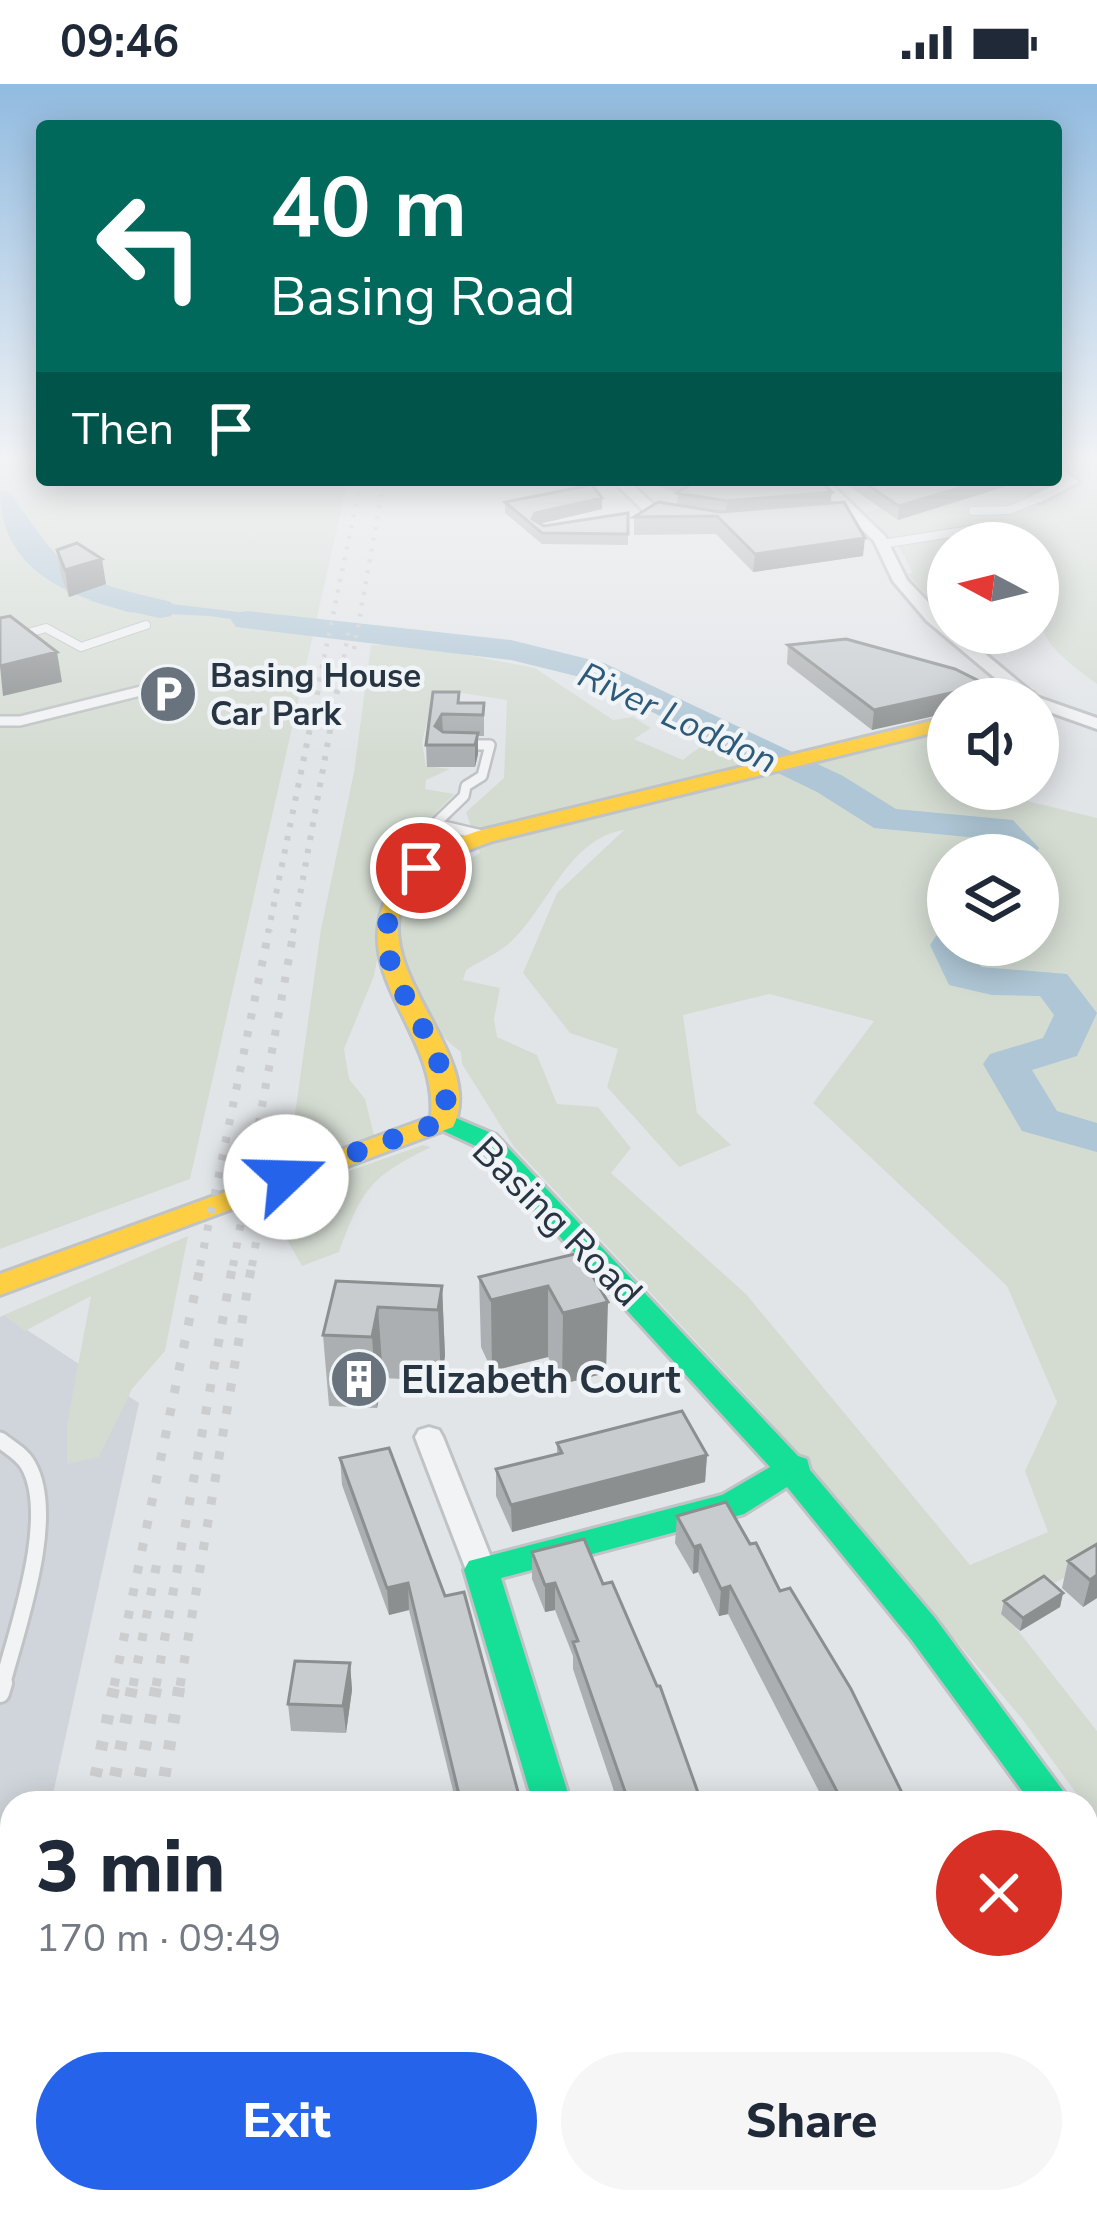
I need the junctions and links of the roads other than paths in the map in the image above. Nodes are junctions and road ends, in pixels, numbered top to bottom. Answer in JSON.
{"nodes":[{"id":1,"x":889,"y":556,"type":"edge"},
{"id":2,"x":146,"y":625,"type":"dead end"},
{"id":3,"x":0,"y":640,"type":"edge"},
{"id":4,"x":1004,"y":678,"type":"edge"},
{"id":5,"x":153,"y":688,"type":"dead end"},
{"id":6,"x":1059,"y":710,"type":"edge"},
{"id":7,"x":0,"y":722,"type":"edge"},
{"id":8,"x":1097,"y":724,"type":"edge"},
{"id":9,"x":927,"y":728,"type":"edge"},
{"id":10,"x":444,"y":744,"type":"edge"},
{"id":11,"x":435,"y":824,"type":"junction"},
{"id":12,"x":486,"y":836,"type":"junction"},
{"id":13,"x":439,"y":855,"type":"junction"},
{"id":14,"x":444,"y":1121,"type":"junction"},
{"id":15,"x":0,"y":1285,"type":"edge"},
{"id":16,"x":429,"y":1437,"type":"dead end"},
{"id":17,"x":0,"y":1440,"type":"edge"},
{"id":18,"x":795,"y":1467,"type":"junction"},
{"id":19,"x":482,"y":1570,"type":"junction"},
{"id":20,"x":0,"y":1694,"type":"edge"},
{"id":21,"x":548,"y":1791,"type":"edge"},
{"id":22,"x":1045,"y":1791,"type":"edge"}],
"edges":[{"from":1,"to":4,"type":"street"},
{"from":2,"to":3,"type":"lane"},
{"from":5,"to":7,"type":"lane"},
{"from":6,"to":8,"type":"street"},
{"from":9,"to":12,"type":"street","name":"Basing Road"},
{"from":10,"to":11,"type":"lane"},
{"from":11,"to":12,"type":"lane"},
{"from":11,"to":13,"type":"lane"},
{"from":12,"to":13,"type":"street","name":"Basing Road"},
{"from":13,"to":14,"type":"street","name":"Basing Road"},
{"from":14,"to":15,"type":"street"},
{"from":14,"to":18,"type":"street","name":"Basing Road"},
{"from":16,"to":19,"type":"street"},
{"from":17,"to":20,"type":"lane"},
{"from":18,"to":19,"type":"street"},
{"from":18,"to":22,"type":"street","name":"Basing Road"},
{"from":19,"to":21,"type":"street"}]}
